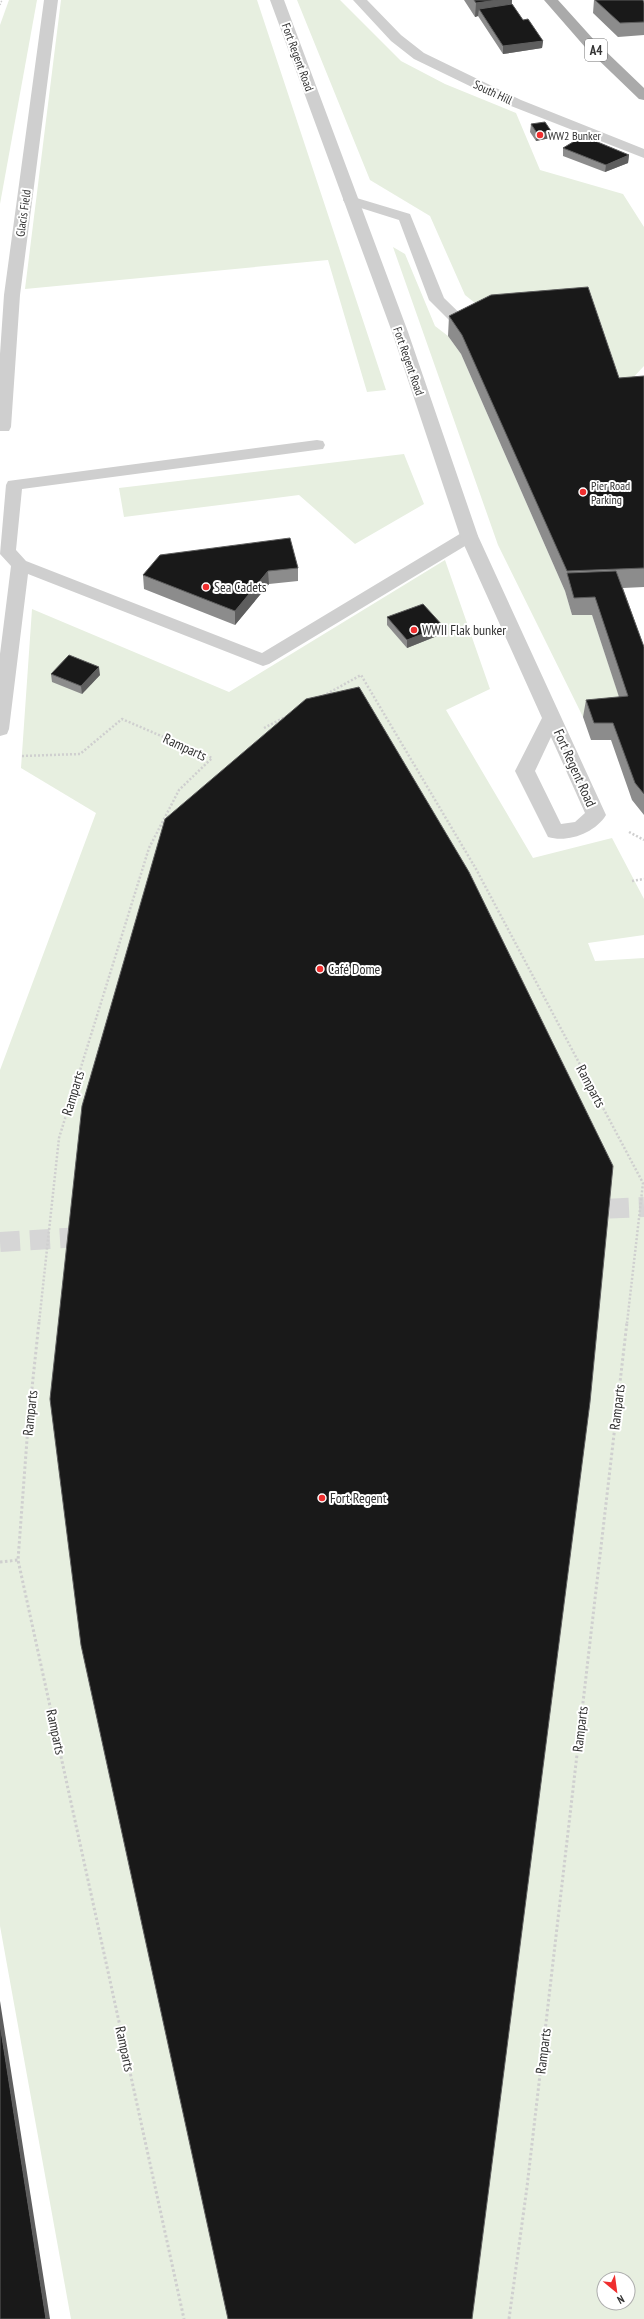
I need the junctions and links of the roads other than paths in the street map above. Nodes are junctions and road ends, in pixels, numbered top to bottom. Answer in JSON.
{"nodes":[{"id":1,"x":51,"y":0,"type":"edge"},
{"id":2,"x":277,"y":0,"type":"edge"},
{"id":3,"x":360,"y":0,"type":"edge"},
{"id":4,"x":552,"y":0,"type":"edge"},
{"id":5,"x":644,"y":96,"type":"edge"},
{"id":6,"x":644,"y":154,"type":"edge"},
{"id":7,"x":350,"y":200,"type":"junction"},
{"id":8,"x":478,"y":340,"type":"edge"},
{"id":9,"x":3,"y":427,"type":"dead end"},
{"id":10,"x":317,"y":445,"type":"dead end"},
{"id":11,"x":469,"y":536,"type":"junction"},
{"id":12,"x":20,"y":565,"type":"junction"},
{"id":13,"x":552,"y":717,"type":"junction"},
{"id":14,"x":0,"y":729,"type":"edge"}],
"edges":[{"from":1,"to":9,"type":"street","name":"Glacis Field"},
{"from":2,"to":7,"type":"street","name":"Fort Regent Road"},
{"from":3,"to":6,"type":"street","name":"South Hill"},
{"from":4,"to":5,"type":"main road","number":"A4"},
{"from":7,"to":8,"type":"street"},
{"from":7,"to":11,"type":"street","name":"Fort Regent Road"},
{"from":10,"to":12,"type":"street"},
{"from":11,"to":12,"type":"street"},
{"from":11,"to":13,"type":"street","name":"Fort Regent Road"},
{"from":12,"to":14,"type":"street"},
{"from":13,"to":13,"type":"street","name":"Fort Regent Road"}]}
